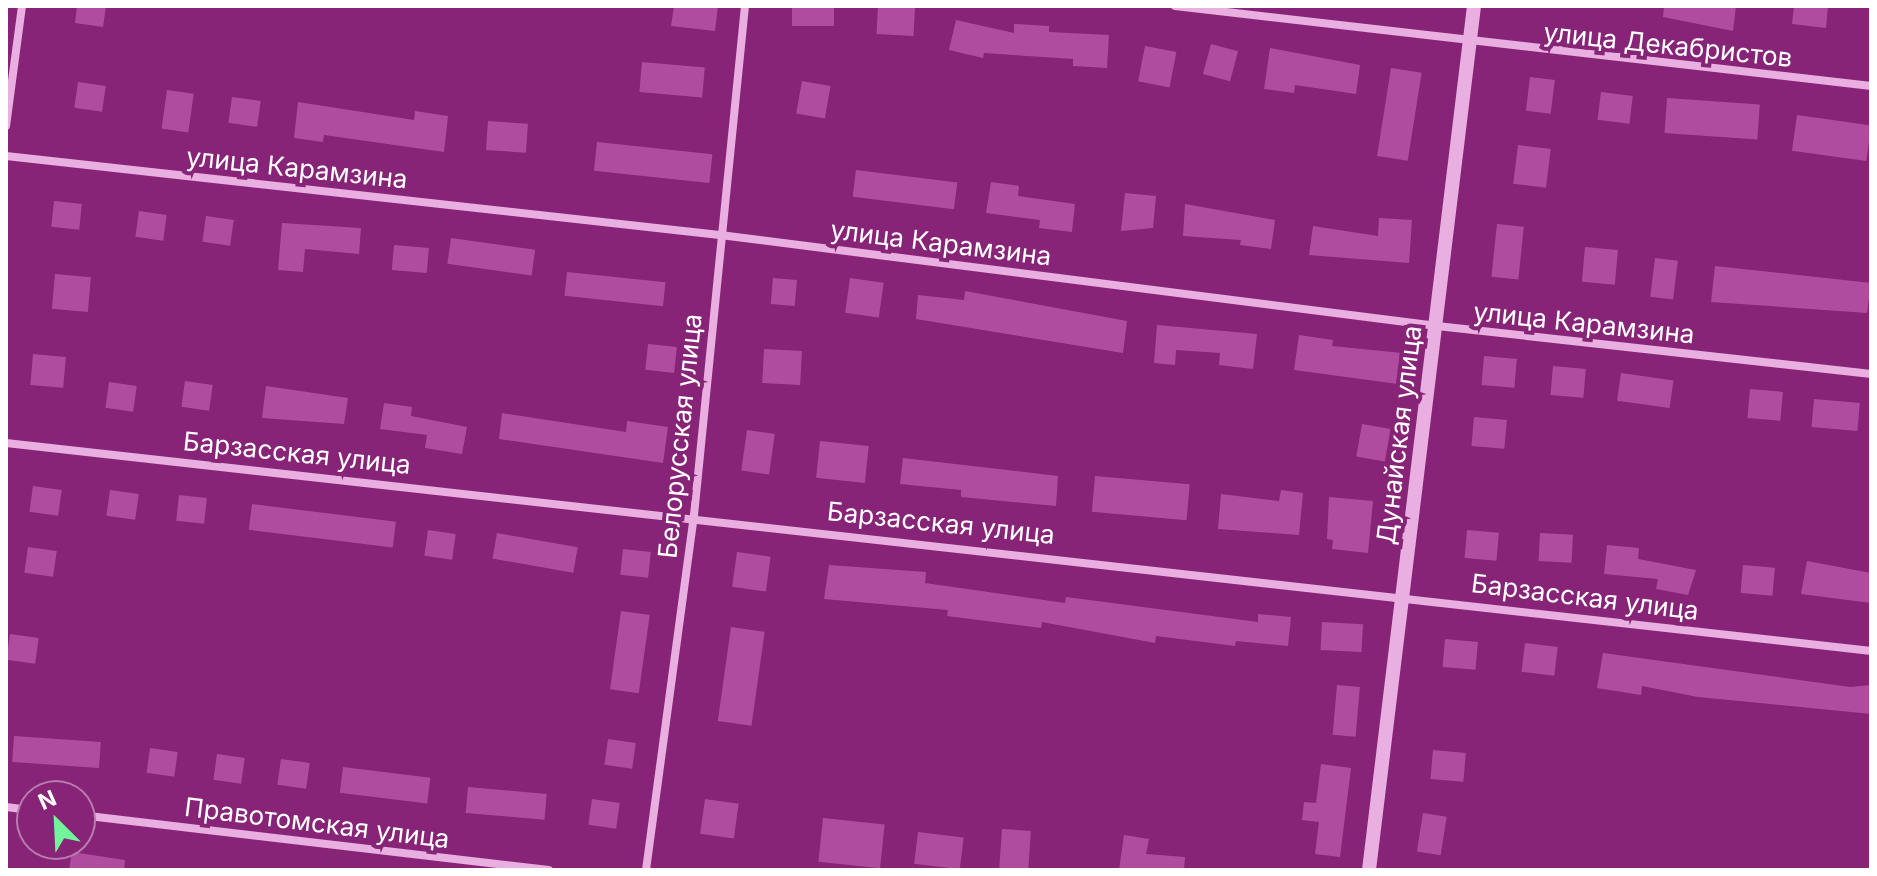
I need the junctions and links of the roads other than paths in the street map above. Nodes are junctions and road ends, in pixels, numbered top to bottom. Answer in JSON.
{"nodes":[{"id":1,"x":22,"y":6,"type":"edge"},
{"id":2,"x":745,"y":6,"type":"edge"},
{"id":3,"x":1175,"y":6,"type":"edge"},
{"id":4,"x":1474,"y":6,"type":"edge"},
{"id":5,"x":1469,"y":44,"type":"junction"},
{"id":6,"x":1871,"y":86,"type":"edge"},
{"id":7,"x":6,"y":126,"type":"edge"},
{"id":8,"x":6,"y":156,"type":"edge"},
{"id":9,"x":720,"y":235,"type":"junction"},
{"id":10,"x":1437,"y":326,"type":"junction"},
{"id":11,"x":1871,"y":374,"type":"edge"},
{"id":12,"x":6,"y":443,"type":"edge"},
{"id":13,"x":694,"y":515,"type":"junction"},
{"id":14,"x":1404,"y":595,"type":"junction"},
{"id":15,"x":1871,"y":651,"type":"edge"},
{"id":16,"x":96,"y":817,"type":"edge"},
{"id":17,"x":549,"y":870,"type":"edge"},
{"id":18,"x":646,"y":870,"type":"edge"},
{"id":19,"x":1369,"y":870,"type":"edge"}],
"edges":[{"from":1,"to":7,"type":"street"},
{"from":2,"to":9,"type":"street","name":"Белорусская улица"},
{"from":3,"to":5,"type":"street","name":"улица Декабристов"},
{"from":4,"to":5,"type":"street","name":"Дунайская улица"},
{"from":5,"to":6,"type":"street","name":"улица Декабристов"},
{"from":5,"to":10,"type":"street","name":"Дунайская улица"},
{"from":8,"to":9,"type":"street","name":"улица Карамзина"},
{"from":9,"to":10,"type":"street","name":"улица Карамзина"},
{"from":9,"to":13,"type":"street","name":"Белорусская улица"},
{"from":10,"to":11,"type":"street","name":"улица Карамзина"},
{"from":10,"to":14,"type":"street","name":"Дунайская улица"},
{"from":12,"to":13,"type":"street","name":"Барзасская улица"},
{"from":13,"to":14,"type":"street","name":"Барзасская улица"},
{"from":13,"to":18,"type":"street","name":"Белорусская улица"},
{"from":14,"to":15,"type":"street","name":"Барзасская улица"},
{"from":14,"to":19,"type":"street","name":"Дунайская улица"},
{"from":16,"to":17,"type":"street","name":"Правотомская улица"}]}
